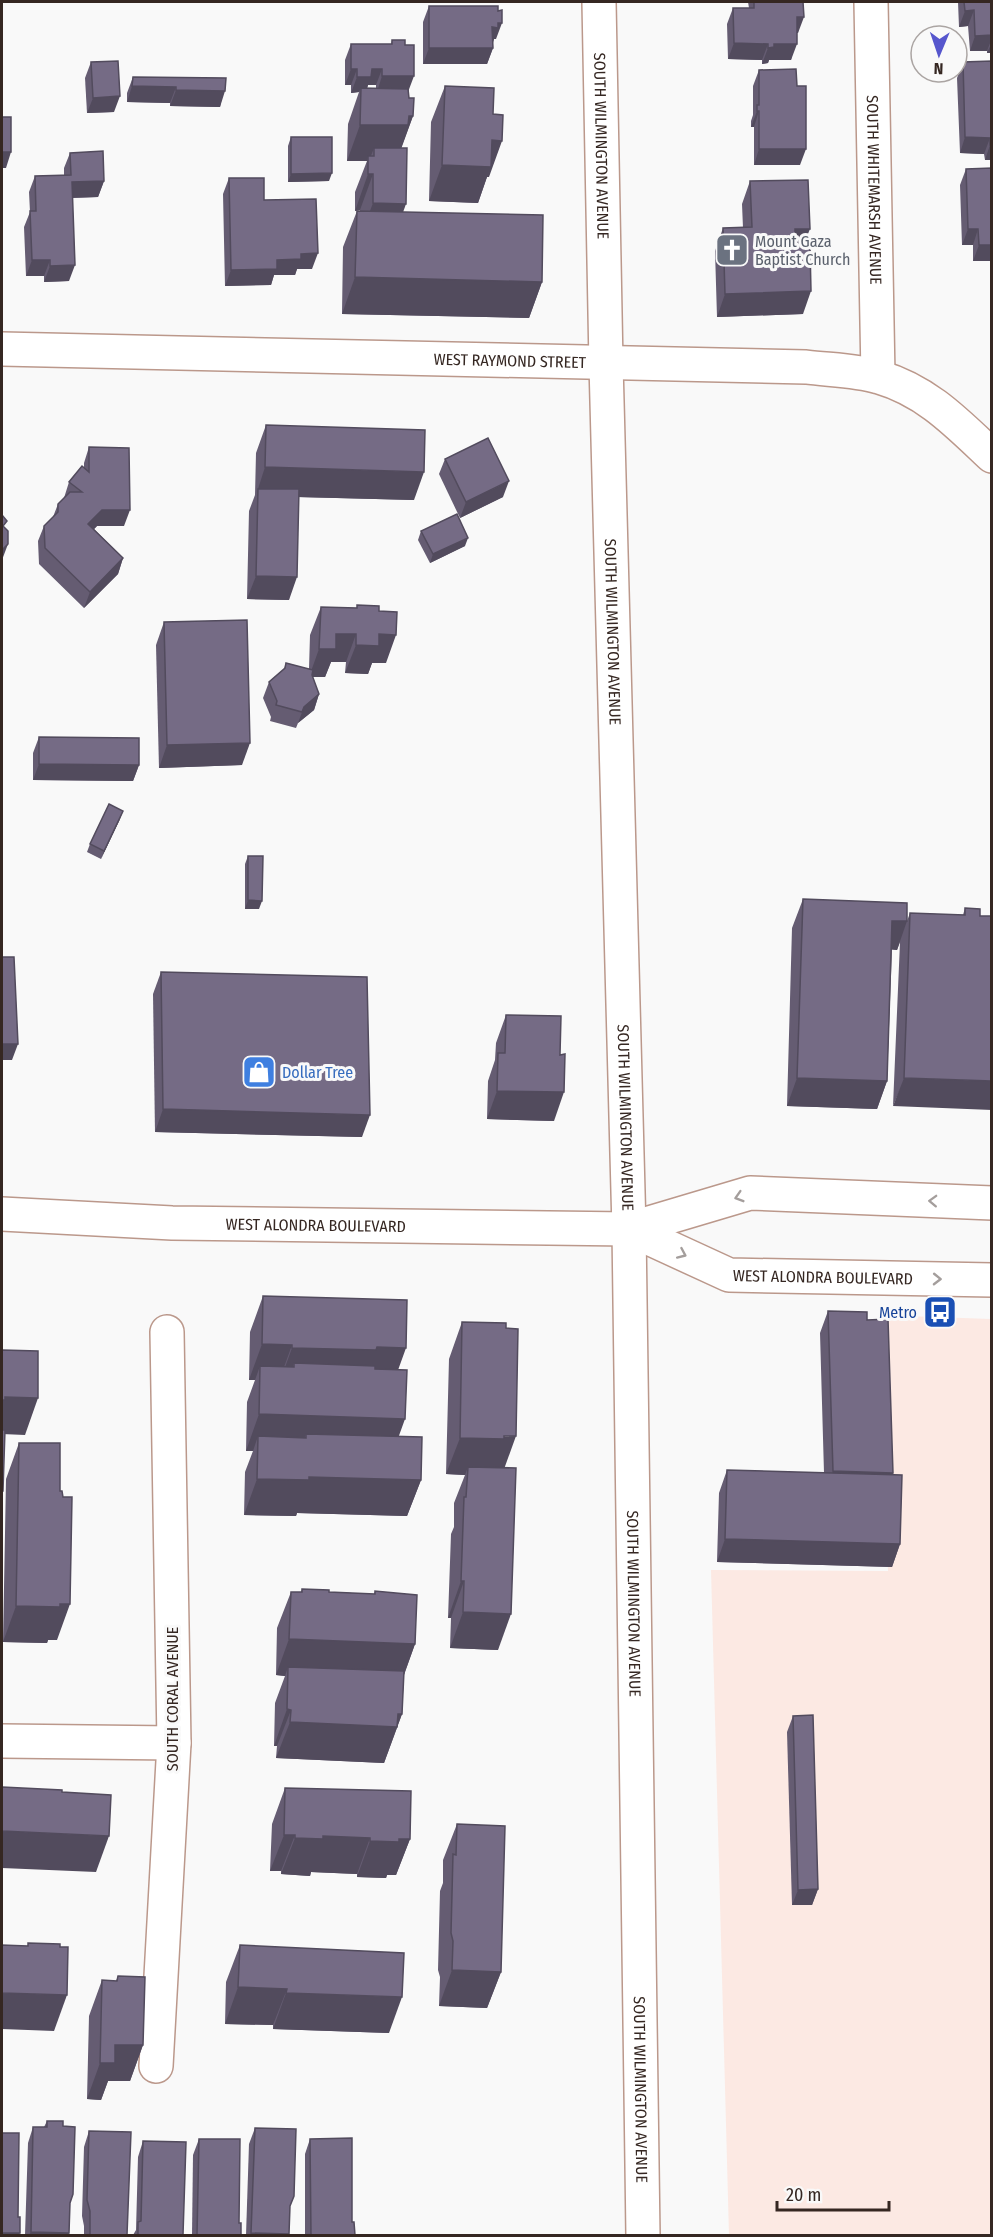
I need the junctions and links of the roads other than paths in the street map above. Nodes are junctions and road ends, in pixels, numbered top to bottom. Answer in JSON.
{"nodes":[{"id":1,"x":599,"y":2,"type":"edge"},
{"id":2,"x":871,"y":2,"type":"edge"},
{"id":3,"x":2,"y":349,"type":"edge"},
{"id":4,"x":606,"y":364,"type":"junction"},
{"id":5,"x":878,"y":376,"type":"junction"},
{"id":6,"x":992,"y":456,"type":"edge"},
{"id":7,"x":992,"y":1203,"type":"edge"},
{"id":8,"x":2,"y":1214,"type":"edge"},
{"id":9,"x":629,"y":1229,"type":"junction"},
{"id":10,"x":992,"y":1280,"type":"edge"},
{"id":11,"x":167,"y":1332,"type":"dead end"},
{"id":12,"x":2,"y":1741,"type":"edge"},
{"id":13,"x":174,"y":1743,"type":"junction"},
{"id":14,"x":156,"y":2066,"type":"dead end"},
{"id":15,"x":642,"y":2235,"type":"edge"}],
"edges":[{"from":1,"to":4,"type":"main road","name":"SOUTH WILMINGTON AVENUE"},
{"from":2,"to":5,"type":"main road","name":"SOUTH WHITEMARSH AVENUE"},
{"from":3,"to":4,"type":"main road","name":"WEST RAYMOND STREET"},
{"from":4,"to":5,"type":"main road","name":"WEST RAYMOND STREET"},
{"from":4,"to":9,"type":"main road","name":"SOUTH WILMINGTON AVENUE"},
{"from":5,"to":6,"type":"main road","name":"WEST RAYMOND STREET"},
{"from":7,"to":9,"type":"main road","name":"WEST ALONDRA BOULEVARD","one_way":true},
{"from":8,"to":9,"type":"main road","name":"WEST ALONDRA BOULEVARD"},
{"from":9,"to":10,"type":"main road","name":"WEST ALONDRA BOULEVARD","one_way":true},
{"from":9,"to":15,"type":"main road","name":"SOUTH WILMINGTON AVENUE"},
{"from":11,"to":13,"type":"main road","name":"SOUTH CORAL AVENUE"},
{"from":12,"to":13,"type":"main road"},
{"from":13,"to":14,"type":"main road","name":"SOUTH CORAL AVENUE"}]}
